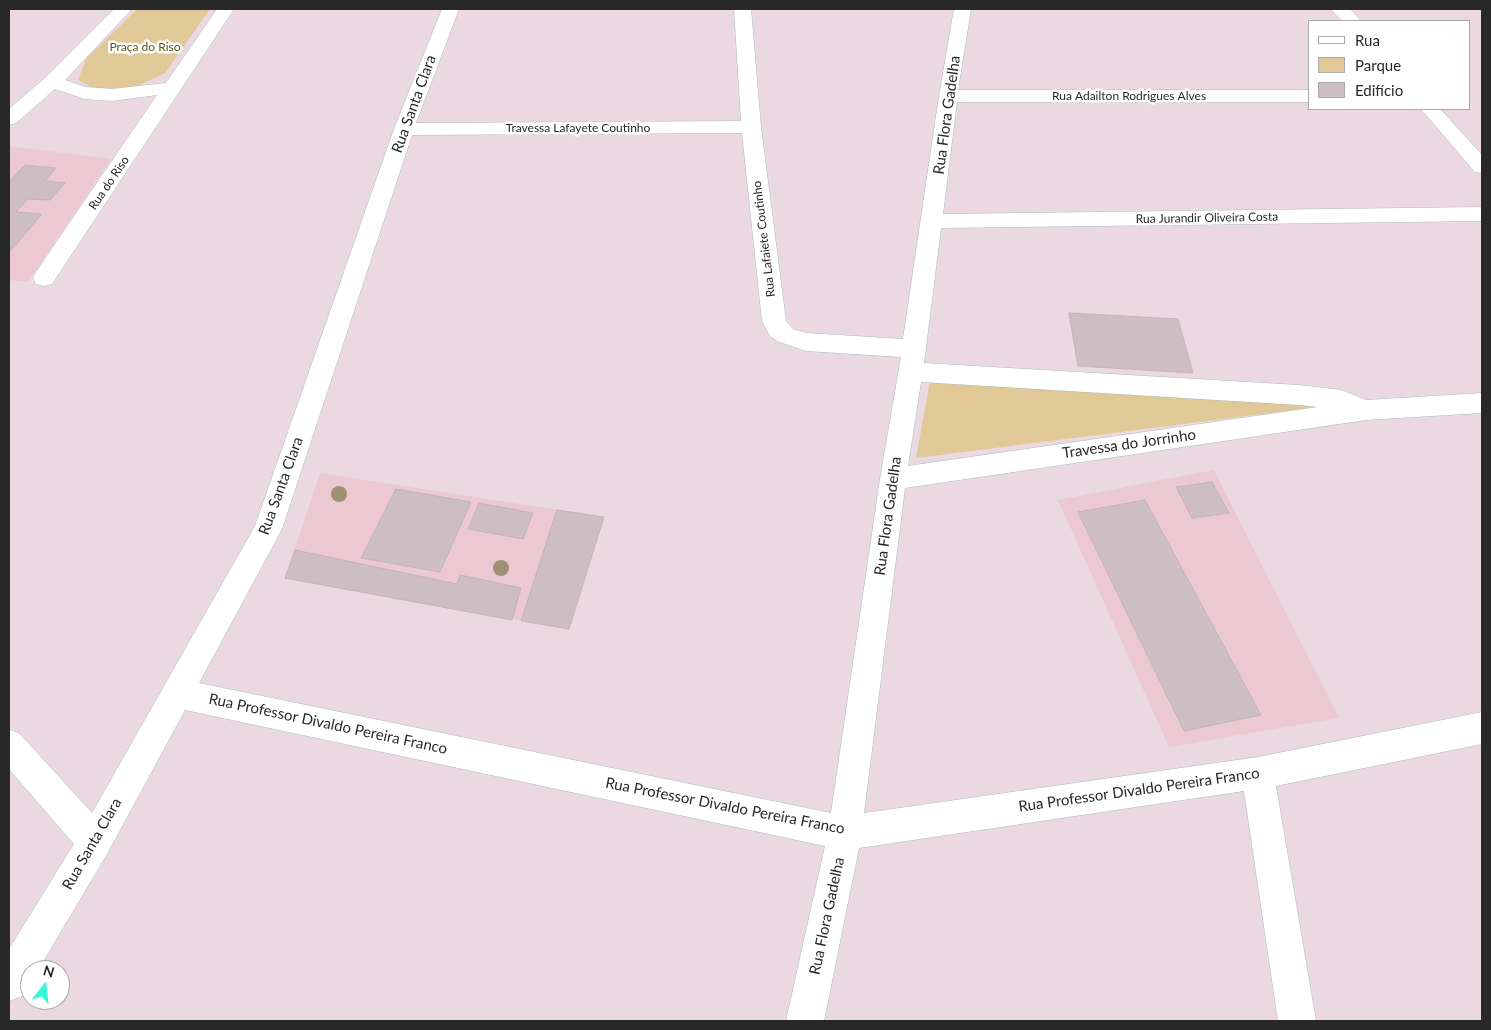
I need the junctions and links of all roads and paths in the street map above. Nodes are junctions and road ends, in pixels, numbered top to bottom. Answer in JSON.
{"nodes":[{"id":1,"x":123,"y":9,"type":"edge"},
{"id":2,"x":225,"y":9,"type":"edge"},
{"id":3,"x":450,"y":9,"type":"edge"},
{"id":4,"x":743,"y":9,"type":"edge"},
{"id":5,"x":962,"y":9,"type":"edge"},
{"id":6,"x":1340,"y":9,"type":"edge"},
{"id":7,"x":1351,"y":20,"type":"edge"},
{"id":8,"x":53,"y":82,"type":"junction"},
{"id":9,"x":173,"y":88,"type":"junction"},
{"id":10,"x":948,"y":96,"type":"junction"},
{"id":11,"x":1308,"y":96,"type":"edge"},
{"id":12,"x":1431,"y":110,"type":"edge"},
{"id":13,"x":9,"y":119,"type":"edge"},
{"id":14,"x":751,"y":127,"type":"junction"},
{"id":15,"x":404,"y":129,"type":"junction"},
{"id":16,"x":1482,"y":167,"type":"edge"},
{"id":17,"x":1482,"y":214,"type":"edge"},
{"id":18,"x":932,"y":221,"type":"junction"},
{"id":19,"x":44,"y":278,"type":"dead end"},
{"id":20,"x":912,"y":361,"type":"junction"},
{"id":21,"x":1482,"y":403,"type":"edge"},
{"id":22,"x":1366,"y":410,"type":"junction"},
{"id":23,"x":892,"y":479,"type":"junction"},
{"id":24,"x":177,"y":693,"type":"junction"},
{"id":25,"x":1482,"y":728,"type":"edge"},
{"id":26,"x":9,"y":745,"type":"edge"},
{"id":27,"x":1258,"y":773,"type":"junction"},
{"id":28,"x":845,"y":833,"type":"junction"},
{"id":29,"x":95,"y":842,"type":"junction"},
{"id":30,"x":9,"y":983,"type":"edge"},
{"id":31,"x":805,"y":1021,"type":"edge"},
{"id":32,"x":1297,"y":1021,"type":"edge"}],
"edges":[{"from":1,"to":8,"type":"street"},
{"from":2,"to":9,"type":"street","name":"Rua do Riso"},
{"from":3,"to":15,"type":"street","name":"Rua Santa Clara"},
{"from":4,"to":14,"type":"street","name":"Rua Lafaiete Coutinho"},
{"from":5,"to":10,"type":"street","name":"Rua Flora Gadelha"},
{"from":6,"to":7,"type":"street"},
{"from":8,"to":9,"type":"street"},
{"from":8,"to":13,"type":"street"},
{"from":9,"to":19,"type":"street","name":"Rua do Riso"},
{"from":10,"to":11,"type":"street","name":"Rua Adailton Rodrigues Alves"},
{"from":10,"to":18,"type":"street","name":"Rua Flora Gadelha"},
{"from":12,"to":16,"type":"street"},
{"from":14,"to":15,"type":"street","name":"Travessa Lafayete Coutinho"},
{"from":14,"to":20,"type":"street","name":"Rua Lafaiete Coutinho"},
{"from":15,"to":24,"type":"street","name":"Rua Santa Clara"},
{"from":17,"to":18,"type":"street","name":"Rua Jurandir Oliveira Costa"},
{"from":18,"to":20,"type":"street","name":"Rua Flora Gadelha"},
{"from":20,"to":22,"type":"street","name":"Travessa do Jorrinho"},
{"from":20,"to":23,"type":"street","name":"Rua Flora Gadelha"},
{"from":21,"to":22,"type":"street","name":"Travessa do Jorrinho"},
{"from":22,"to":23,"type":"street","name":"Travessa do Jorrinho"},
{"from":23,"to":28,"type":"street","name":"Rua Flora Gadelha"},
{"from":24,"to":28,"type":"street","name":"Rua Professor Divaldo Pereira Franco"},
{"from":24,"to":29,"type":"street","name":"Rua Santa Clara"},
{"from":25,"to":27,"type":"street","name":"Rua Professor Divaldo Pereira Franco"},
{"from":26,"to":29,"type":"street"},
{"from":27,"to":28,"type":"street","name":"Rua Professor Divaldo Pereira Franco"},
{"from":27,"to":32,"type":"street"},
{"from":28,"to":31,"type":"street","name":"Rua Flora Gadelha"},
{"from":29,"to":30,"type":"street","name":"Rua Santa Clara"}]}
